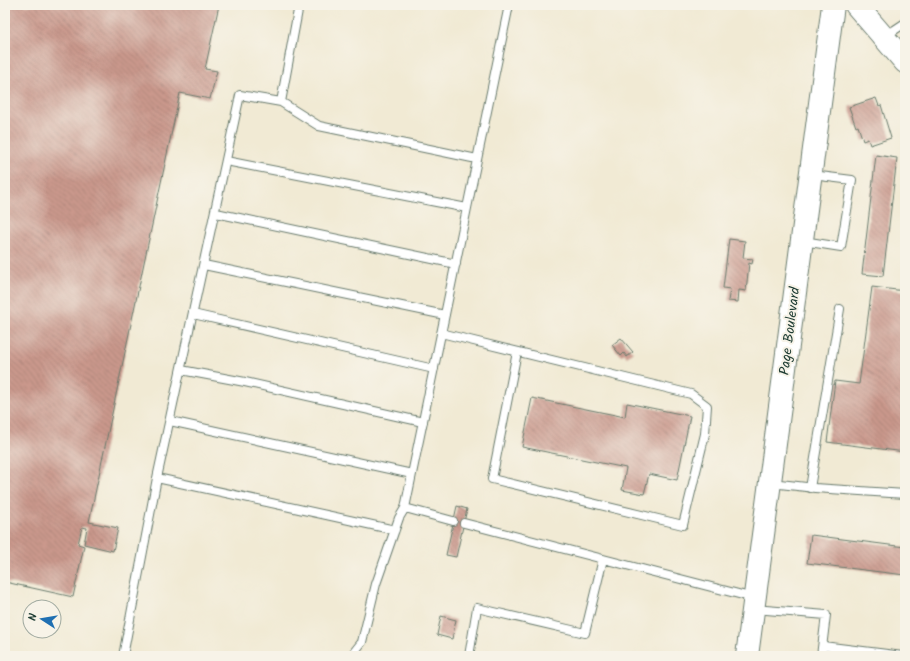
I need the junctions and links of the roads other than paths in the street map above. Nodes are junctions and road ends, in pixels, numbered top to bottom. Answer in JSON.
{"nodes":[{"id":1,"x":300,"y":5,"type":"edge"},
{"id":2,"x":508,"y":5,"type":"edge"},
{"id":3,"x":833,"y":5,"type":"edge"},
{"id":4,"x":856,"y":5,"type":"edge"},
{"id":5,"x":905,"y":24,"type":"edge"},
{"id":6,"x":883,"y":37,"type":"junction"},
{"id":7,"x":905,"y":62,"type":"edge"},
{"id":8,"x":281,"y":102,"type":"junction"},
{"id":9,"x":477,"y":160,"type":"junction"},
{"id":10,"x":226,"y":161,"type":"junction"},
{"id":11,"x":811,"y":175,"type":"junction"},
{"id":12,"x":467,"y":208,"type":"junction"},
{"id":13,"x":216,"y":213,"type":"junction"},
{"id":14,"x":802,"y":241,"type":"junction"},
{"id":15,"x":456,"y":264,"type":"junction"},
{"id":16,"x":204,"y":266,"type":"junction"},
{"id":17,"x":840,"y":309,"type":"dead end"},
{"id":18,"x":193,"y":314,"type":"junction"},
{"id":19,"x":445,"y":315,"type":"junction"},
{"id":20,"x":441,"y":333,"type":"junction"},
{"id":21,"x":517,"y":352,"type":"junction"},
{"id":22,"x":181,"y":370,"type":"junction"},
{"id":23,"x":434,"y":370,"type":"junction"},
{"id":24,"x":170,"y":421,"type":"junction"},
{"id":25,"x":423,"y":422,"type":"junction"},
{"id":26,"x":412,"y":474,"type":"junction"},
{"id":27,"x":157,"y":478,"type":"junction"},
{"id":28,"x":770,"y":483,"type":"junction"},
{"id":29,"x":810,"y":488,"type":"junction"},
{"id":30,"x":905,"y":494,"type":"edge"},
{"id":31,"x":405,"y":508,"type":"junction"},
{"id":32,"x":453,"y":521,"type":"dead end"},
{"id":33,"x":464,"y":523,"type":"dead end"},
{"id":34,"x":395,"y":530,"type":"junction"},
{"id":35,"x":603,"y":559,"type":"junction"},
{"id":36,"x":754,"y":603,"type":"junction"},
{"id":37,"x":823,"y":646,"type":"junction"},
{"id":38,"x":123,"y":656,"type":"edge"},
{"id":39,"x":351,"y":656,"type":"edge"},
{"id":40,"x":469,"y":656,"type":"edge"},
{"id":41,"x":747,"y":656,"type":"edge"},
{"id":42,"x":822,"y":656,"type":"edge"},
{"id":43,"x":903,"y":656,"type":"edge"}],
"edges":[{"from":1,"to":8,"type":"lane"},
{"from":2,"to":9,"type":"lane"},
{"from":3,"to":11,"type":"main road","name":"Page Boulevard"},
{"from":4,"to":6,"type":"main road"},
{"from":5,"to":6,"type":"lane"},
{"from":6,"to":7,"type":"main road"},
{"from":8,"to":9,"type":"lane"},
{"from":8,"to":10,"type":"lane"},
{"from":9,"to":12,"type":"lane"},
{"from":10,"to":12,"type":"lane"},
{"from":10,"to":13,"type":"lane"},
{"from":11,"to":14,"type":"main road","name":"Page Boulevard"},
{"from":11,"to":14,"type":"lane"},
{"from":12,"to":15,"type":"lane"},
{"from":13,"to":15,"type":"lane"},
{"from":13,"to":16,"type":"lane"},
{"from":14,"to":28,"type":"main road","name":"Page Boulevard"},
{"from":15,"to":19,"type":"lane"},
{"from":16,"to":18,"type":"lane"},
{"from":16,"to":19,"type":"lane"},
{"from":17,"to":29,"type":"lane"},
{"from":18,"to":22,"type":"lane"},
{"from":18,"to":23,"type":"lane"},
{"from":19,"to":20,"type":"lane"},
{"from":20,"to":21,"type":"lane"},
{"from":20,"to":23,"type":"lane"},
{"from":21,"to":21,"type":"lane"},
{"from":22,"to":24,"type":"lane"},
{"from":22,"to":25,"type":"lane"},
{"from":23,"to":25,"type":"lane"},
{"from":24,"to":26,"type":"lane"},
{"from":24,"to":27,"type":"lane"},
{"from":25,"to":26,"type":"lane"},
{"from":26,"to":31,"type":"lane"},
{"from":27,"to":34,"type":"lane"},
{"from":27,"to":38,"type":"lane"},
{"from":28,"to":29,"type":"lane"},
{"from":28,"to":36,"type":"main road","name":"Page Boulevard"},
{"from":29,"to":30,"type":"lane"},
{"from":31,"to":32,"type":"lane"},
{"from":31,"to":34,"type":"lane"},
{"from":33,"to":35,"type":"lane"},
{"from":34,"to":39,"type":"lane"},
{"from":35,"to":36,"type":"lane"},
{"from":35,"to":40,"type":"lane"},
{"from":36,"to":37,"type":"lane"},
{"from":36,"to":41,"type":"main road","name":"Page Boulevard"},
{"from":37,"to":42,"type":"lane"},
{"from":37,"to":43,"type":"lane"}]}
